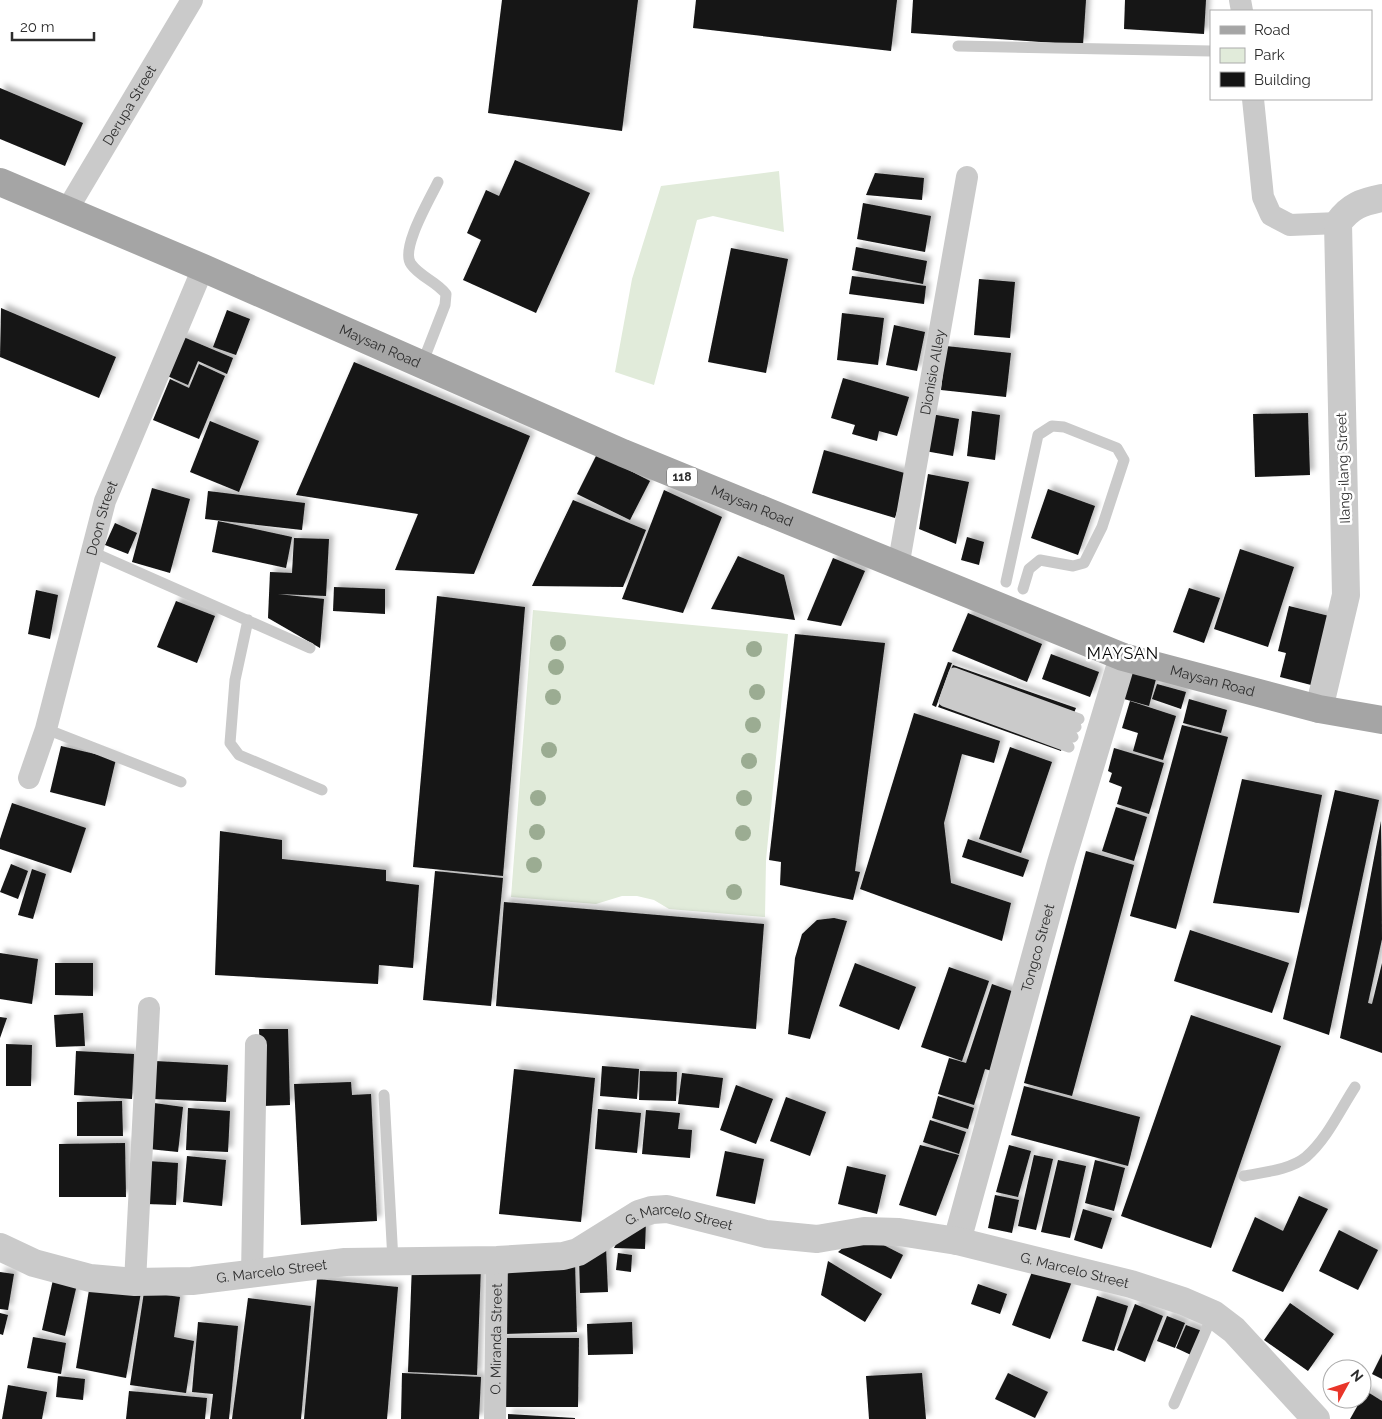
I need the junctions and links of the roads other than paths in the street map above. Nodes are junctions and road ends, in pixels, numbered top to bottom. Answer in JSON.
{"nodes":[{"id":1,"x":192,"y":0,"type":"edge"},
{"id":2,"x":958,"y":46,"type":"dead end"},
{"id":3,"x":1210,"y":51,"type":"edge"},
{"id":4,"x":1252,"y":100,"type":"edge"},
{"id":5,"x":967,"y":177,"type":"dead end"},
{"id":6,"x":0,"y":182,"type":"edge"},
{"id":7,"x":438,"y":182,"type":"dead end"},
{"id":8,"x":1382,"y":198,"type":"edge"},
{"id":9,"x":66,"y":210,"type":"junction"},
{"id":10,"x":1338,"y":223,"type":"junction"},
{"id":11,"x":203,"y":268,"type":"junction"},
{"id":12,"x":422,"y":364,"type":"junction"},
{"id":13,"x":90,"y":551,"type":"junction"},
{"id":14,"x":898,"y":567,"type":"junction"},
{"id":15,"x":1006,"y":582,"type":"dead end"},
{"id":16,"x":1022,"y":589,"type":"dead end"},
{"id":17,"x":248,"y":620,"type":"junction"},
{"id":18,"x":310,"y":648,"type":"dead end"},
{"id":19,"x":1123,"y":657,"type":"junction"},
{"id":20,"x":949,"y":687,"type":"joint"},
{"id":21,"x":1319,"y":709,"type":"junction"},
{"id":22,"x":1382,"y":720,"type":"edge"},
{"id":23,"x":46,"y":729,"type":"junction"},
{"id":24,"x":29,"y":778,"type":"dead end"},
{"id":25,"x":180,"y":782,"type":"dead end"},
{"id":26,"x":322,"y":790,"type":"dead end"},
{"id":27,"x":149,"y":1008,"type":"dead end"},
{"id":28,"x":256,"y":1045,"type":"dead end"},
{"id":29,"x":1355,"y":1087,"type":"dead end"},
{"id":30,"x":384,"y":1096,"type":"dead end"},
{"id":31,"x":1244,"y":1176,"type":"dead end"},
{"id":32,"x":957,"y":1241,"type":"junction"},
{"id":33,"x":0,"y":1247,"type":"edge"},
{"id":34,"x":497,"y":1260,"type":"junction"},
{"id":35,"x":392,"y":1261,"type":"junction"},
{"id":36,"x":252,"y":1275,"type":"junction"},
{"id":37,"x":135,"y":1282,"type":"junction"},
{"id":38,"x":1214,"y":1314,"type":"junction"},
{"id":39,"x":1174,"y":1404,"type":"dead end"},
{"id":40,"x":495,"y":1419,"type":"edge"},
{"id":41,"x":1316,"y":1419,"type":"edge"}],
"edges":[{"from":1,"to":9,"type":"street","name":"Derupa Street"},
{"from":2,"to":3,"type":"lane"},
{"from":4,"to":10,"type":"street"},
{"from":5,"to":14,"type":"street","name":"Dionisio Alley"},
{"from":6,"to":9,"type":"main road","name":"Maysan Road","number":"118"},
{"from":7,"to":12,"type":"lane"},
{"from":8,"to":10,"type":"street"},
{"from":9,"to":11,"type":"main road","name":"Maysan Road","number":"118"},
{"from":10,"to":21,"type":"street","name":"Ilang-ilang Street"},
{"from":11,"to":12,"type":"main road","name":"Maysan Road","number":"118"},
{"from":11,"to":13,"type":"street","name":"Doon Street"},
{"from":12,"to":14,"type":"main road","name":"Maysan Road","number":"118"},
{"from":13,"to":17,"type":"lane"},
{"from":13,"to":23,"type":"street","name":"Doon Street"},
{"from":14,"to":19,"type":"main road","name":"Maysan Road","number":"118"},
{"from":15,"to":16,"type":"lane"},
{"from":17,"to":18,"type":"lane"},
{"from":17,"to":26,"type":"lane"},
{"from":19,"to":21,"type":"main road","name":"Maysan Road","number":"118"},
{"from":19,"to":32,"type":"street","name":"Tongco Street"},
{"from":20,"to":20,"type":"lane"},
{"from":21,"to":22,"type":"main road","name":"Maysan Road","number":"118"},
{"from":23,"to":24,"type":"street","name":"Doon Street"},
{"from":23,"to":25,"type":"lane"},
{"from":27,"to":37,"type":"street"},
{"from":28,"to":36,"type":"street"},
{"from":29,"to":31,"type":"lane"},
{"from":30,"to":35,"type":"lane"},
{"from":32,"to":34,"type":"street","name":"G. Marcelo Street"},
{"from":32,"to":38,"type":"street","name":"G. Marcelo Street"},
{"from":33,"to":37,"type":"street","name":"G. Marcelo Street"},
{"from":34,"to":35,"type":"street","name":"G. Marcelo Street"},
{"from":34,"to":40,"type":"street","name":"O. Miranda Street"},
{"from":35,"to":36,"type":"street","name":"G. Marcelo Street"},
{"from":36,"to":37,"type":"street","name":"G. Marcelo Street"},
{"from":38,"to":39,"type":"lane"},
{"from":38,"to":41,"type":"street","name":"G. Marcelo Street"}]}
